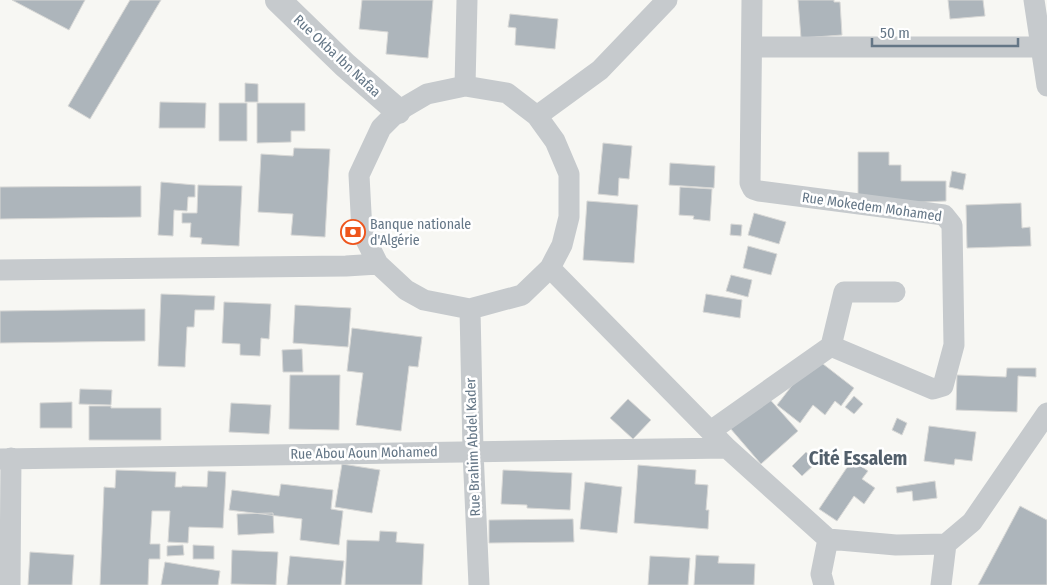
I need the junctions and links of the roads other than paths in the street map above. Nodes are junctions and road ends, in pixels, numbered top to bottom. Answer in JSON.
{"nodes":[{"id":1,"x":278,"y":0,"type":"edge"},
{"id":2,"x":466,"y":0,"type":"edge"},
{"id":3,"x":667,"y":0,"type":"edge"},
{"id":4,"x":752,"y":0,"type":"edge"},
{"id":5,"x":1034,"y":0,"type":"edge"},
{"id":6,"x":753,"y":47,"type":"junction"},
{"id":7,"x":1044,"y":47,"type":"edge"},
{"id":8,"x":465,"y":86,"type":"junction"},
{"id":9,"x":1047,"y":86,"type":"edge"},
{"id":10,"x":398,"y":111,"type":"junction"},
{"id":11,"x":537,"y":116,"type":"junction"},
{"id":12,"x":378,"y":264,"type":"junction"},
{"id":13,"x":550,"y":268,"type":"junction"},
{"id":14,"x":0,"y":270,"type":"edge"},
{"id":15,"x":895,"y":292,"type":"dead end"},
{"id":16,"x":470,"y":309,"type":"junction"},
{"id":17,"x":831,"y":346,"type":"junction"},
{"id":18,"x":1047,"y":413,"type":"edge"},
{"id":19,"x":712,"y":430,"type":"junction"},
{"id":20,"x":728,"y":448,"type":"junction"},
{"id":21,"x":472,"y":451,"type":"junction"},
{"id":22,"x":6,"y":458,"type":"edge"},
{"id":23,"x":828,"y":539,"type":"junction"},
{"id":24,"x":946,"y":544,"type":"junction"},
{"id":25,"x":10,"y":585,"type":"edge"},
{"id":26,"x":479,"y":585,"type":"edge"},
{"id":27,"x":824,"y":585,"type":"edge"},
{"id":28,"x":941,"y":585,"type":"edge"}],
"edges":[{"from":1,"to":10,"type":"street","name":"Rue Okba Ibn Nafaa"},
{"from":2,"to":8,"type":"street"},
{"from":3,"to":11,"type":"street"},
{"from":4,"to":6,"type":"street","name":"Rue Mokedem Mohamed"},
{"from":5,"to":7,"type":"street"},
{"from":6,"to":7,"type":"street"},
{"from":6,"to":17,"type":"street","name":"Rue Mokedem Mohamed"},
{"from":7,"to":9,"type":"street"},
{"from":8,"to":10,"type":"street"},
{"from":8,"to":11,"type":"street"},
{"from":10,"to":12,"type":"street"},
{"from":11,"to":13,"type":"street"},
{"from":12,"to":14,"type":"street"},
{"from":12,"to":16,"type":"street"},
{"from":13,"to":16,"type":"street"},
{"from":13,"to":19,"type":"street"},
{"from":15,"to":17,"type":"street"},
{"from":16,"to":21,"type":"street","name":"Rue Brahim Abdel Kader"},
{"from":17,"to":19,"type":"street"},
{"from":18,"to":24,"type":"street"},
{"from":19,"to":20,"type":"street"},
{"from":20,"to":21,"type":"street","name":"Rue Abou Aoun Mohamed"},
{"from":20,"to":23,"type":"street"},
{"from":21,"to":22,"type":"street","name":"Rue Abou Aoun Mohamed"},
{"from":21,"to":26,"type":"street","name":"Rue Brahim Abdel Kader"},
{"from":22,"to":25,"type":"street"},
{"from":23,"to":24,"type":"street"},
{"from":23,"to":27,"type":"street"},
{"from":24,"to":28,"type":"street"}]}
